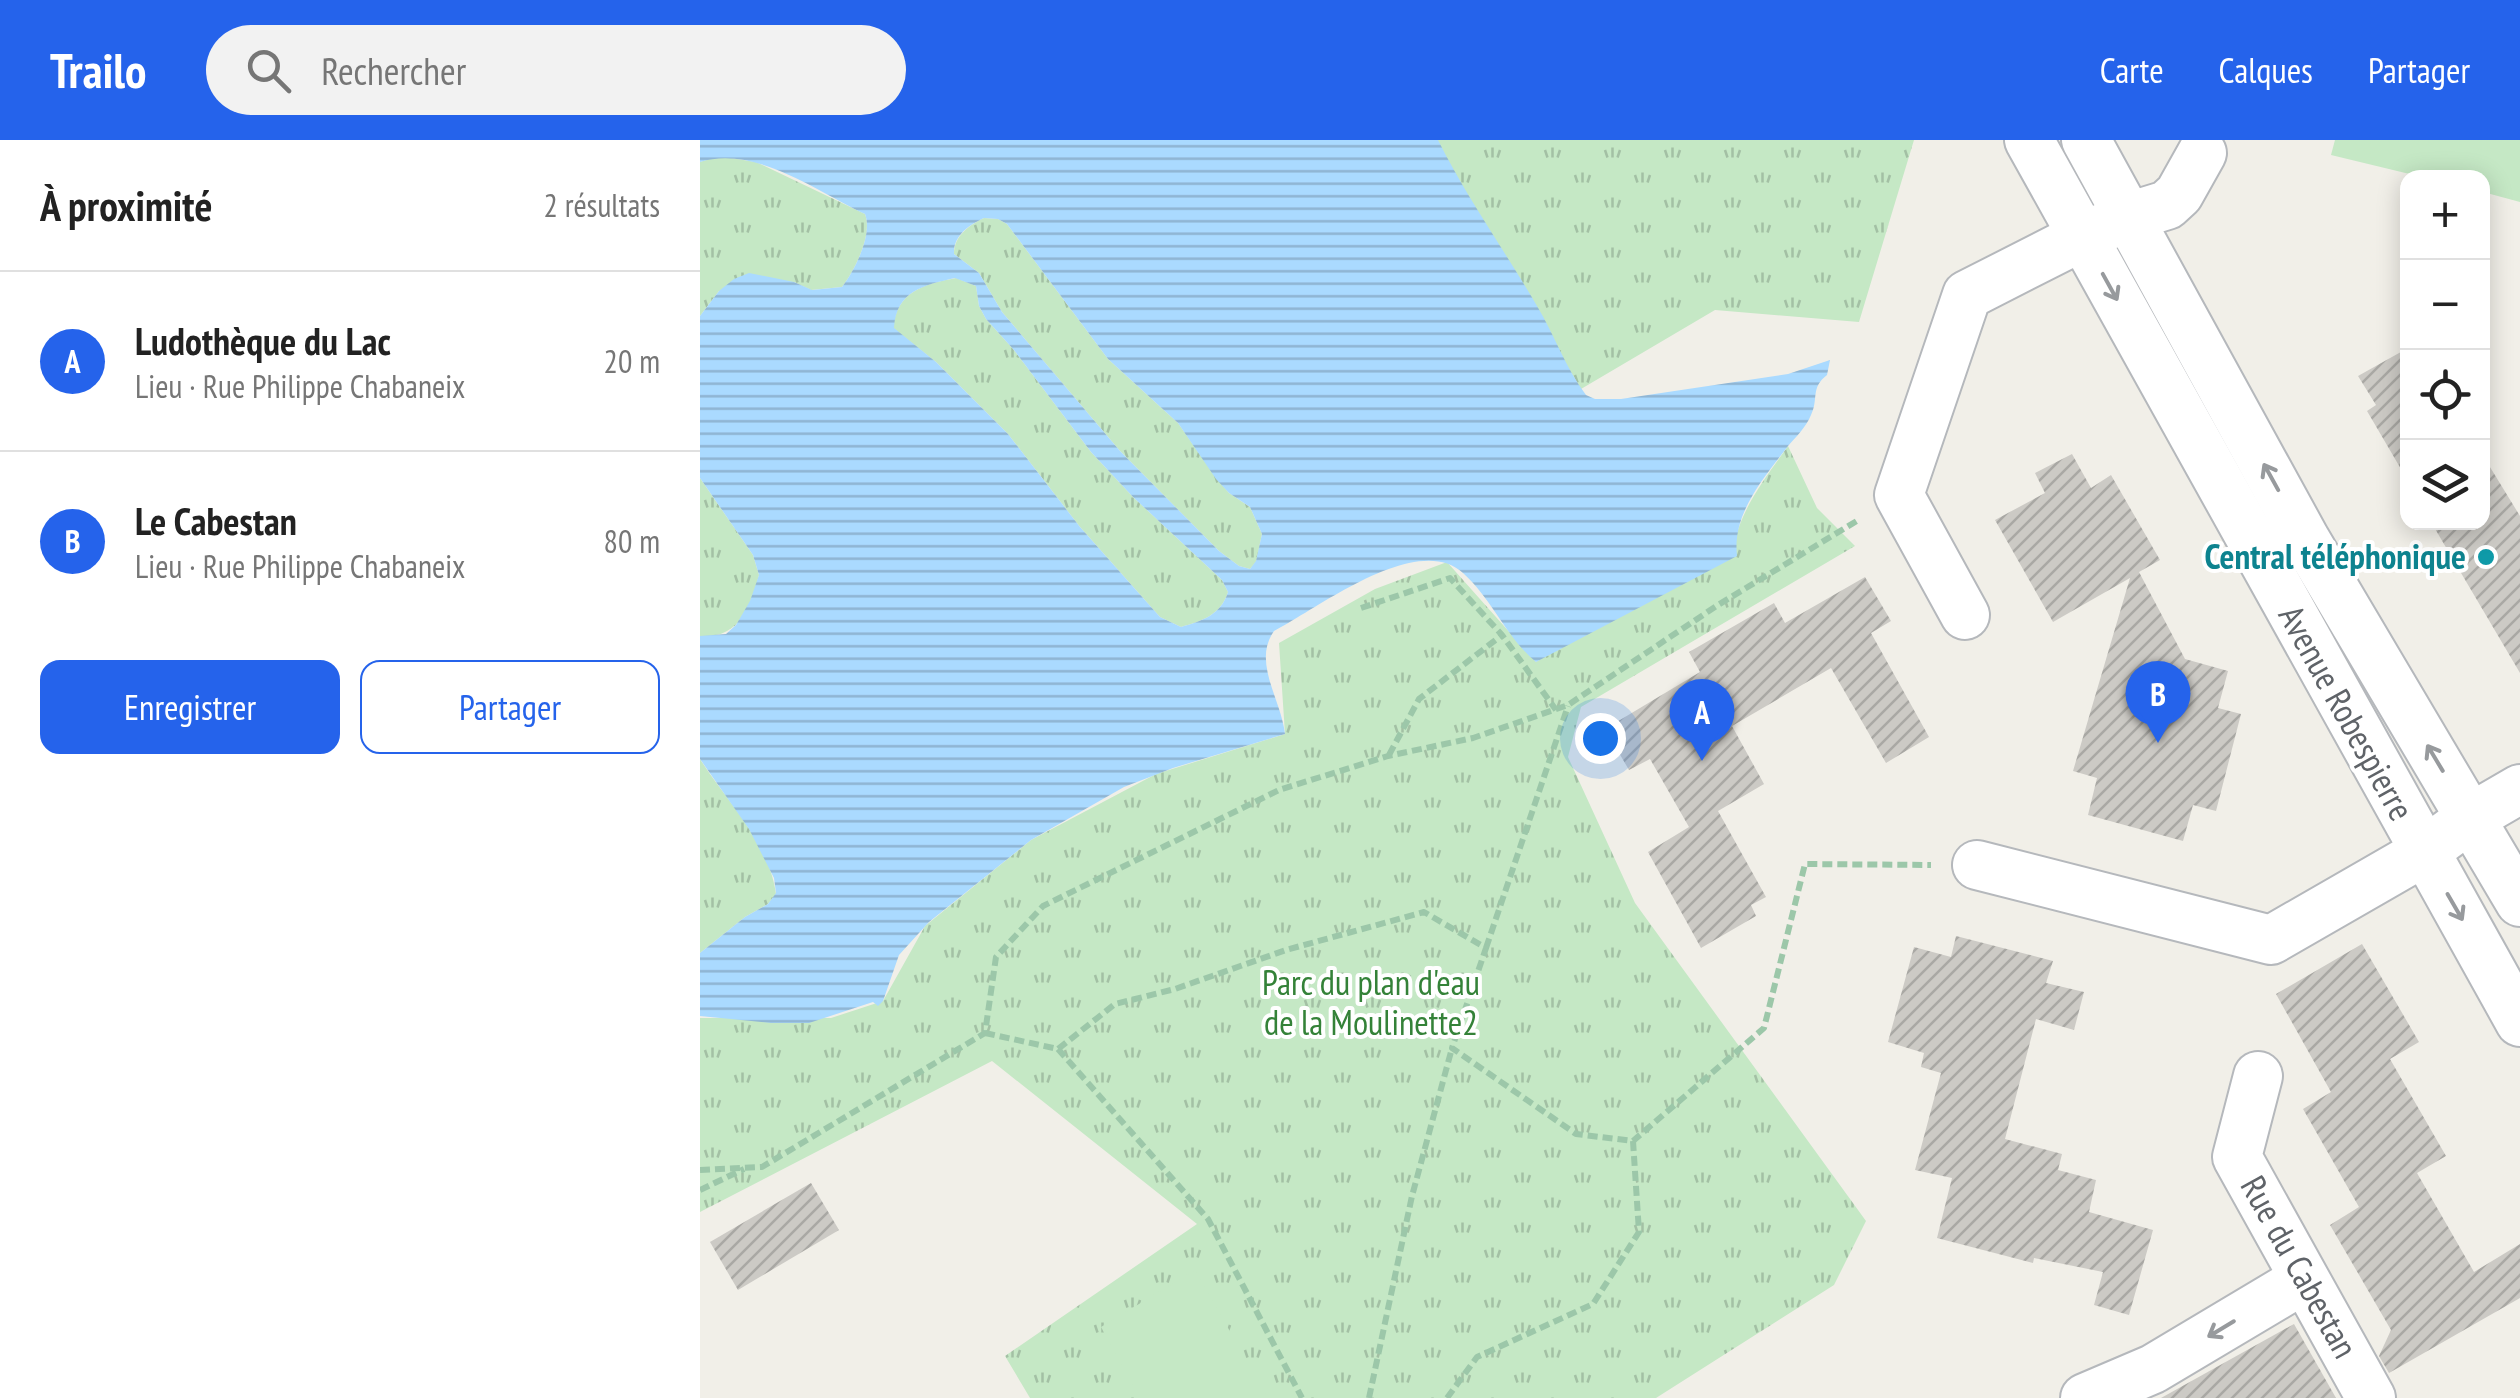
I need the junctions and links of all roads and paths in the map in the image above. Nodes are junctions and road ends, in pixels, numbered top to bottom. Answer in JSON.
{"nodes":[{"id":1,"x":2029,"y":140,"type":"edge"},
{"id":2,"x":2086,"y":140,"type":"edge"},
{"id":3,"x":2202,"y":153,"type":"dead end"},
{"id":4,"x":2128,"y":217,"type":"junction"},
{"id":5,"x":2083,"y":236,"type":"junction"},
{"id":6,"x":1899,"y":495,"type":"junction"},
{"id":7,"x":1360,"y":608,"type":"dead end"},
{"id":8,"x":1965,"y":616,"type":"dead end"},
{"id":9,"x":1502,"y":635,"type":"junction"},
{"id":10,"x":1568,"y":705,"type":"junction"},
{"id":11,"x":1556,"y":710,"type":"junction"},
{"id":12,"x":1388,"y":756,"type":"junction"},
{"id":13,"x":2520,"y":788,"type":"edge"},
{"id":14,"x":2470,"y":818,"type":"junction"},
{"id":15,"x":2424,"y":852,"type":"junction"},
{"id":16,"x":1977,"y":865,"type":"joint"},
{"id":17,"x":2520,"y":902,"type":"edge"},
{"id":18,"x":1486,"y":948,"type":"junction"},
{"id":19,"x":2520,"y":1022,"type":"edge"},
{"id":20,"x":985,"y":1033,"type":"junction"},
{"id":21,"x":1452,"y":1048,"type":"junction"},
{"id":22,"x":1058,"y":1049,"type":"junction"},
{"id":23,"x":2258,"y":1076,"type":"dead end"},
{"id":24,"x":1633,"y":1141,"type":"junction"},
{"id":25,"x":746,"y":1168,"type":"junction"},
{"id":26,"x":700,"y":1170,"type":"edge"},
{"id":27,"x":700,"y":1190,"type":"edge"},
{"id":28,"x":2304,"y":1279,"type":"junction"},
{"id":29,"x":1302,"y":1398,"type":"edge"},
{"id":30,"x":1369,"y":1398,"type":"edge"},
{"id":31,"x":1447,"y":1398,"type":"edge"},
{"id":32,"x":2084,"y":1398,"type":"edge"},
{"id":33,"x":2372,"y":1398,"type":"edge"}],
"edges":[{"from":1,"to":5,"type":"street","name":"Avenue Robespierre"},
{"from":2,"to":4,"type":"street","name":"Avenue Robespierre"},
{"from":3,"to":4,"type":"street"},
{"from":4,"to":5,"type":"street"},
{"from":14,"to":4,"type":"street","name":"Avenue Robespierre","one_way":true},
{"from":5,"to":6,"type":"street"},
{"from":5,"to":15,"type":"street","name":"Avenue Robespierre","one_way":true},
{"from":6,"to":8,"type":"street"},
{"from":6,"to":10,"type":"path"},
{"from":7,"to":9,"type":"path"},
{"from":9,"to":11,"type":"path"},
{"from":9,"to":12,"type":"path"},
{"from":10,"to":11,"type":"path"},
{"from":10,"to":18,"type":"path"},
{"from":11,"to":12,"type":"path"},
{"from":12,"to":20,"type":"path"},
{"from":13,"to":14,"type":"street"},
{"from":14,"to":15,"type":"street"},
{"from":14,"to":17,"type":"street","name":"Avenue Robespierre"},
{"from":15,"to":16,"type":"street"},
{"from":15,"to":19,"type":"street","name":"Avenue Robespierre","one_way":true},
{"from":16,"to":24,"type":"path"},
{"from":18,"to":21,"type":"path"},
{"from":18,"to":22,"type":"path"},
{"from":20,"to":22,"type":"path"},
{"from":20,"to":25,"type":"path"},
{"from":21,"to":24,"type":"path"},
{"from":21,"to":30,"type":"path"},
{"from":22,"to":29,"type":"path"},
{"from":23,"to":28,"type":"street","name":"Rue du Cabestan"},
{"from":24,"to":31,"type":"path"},
{"from":25,"to":26,"type":"path"},
{"from":25,"to":27,"type":"path"},
{"from":28,"to":32,"type":"street","one_way":true},
{"from":28,"to":33,"type":"street","name":"Rue du Cabestan"}]}
